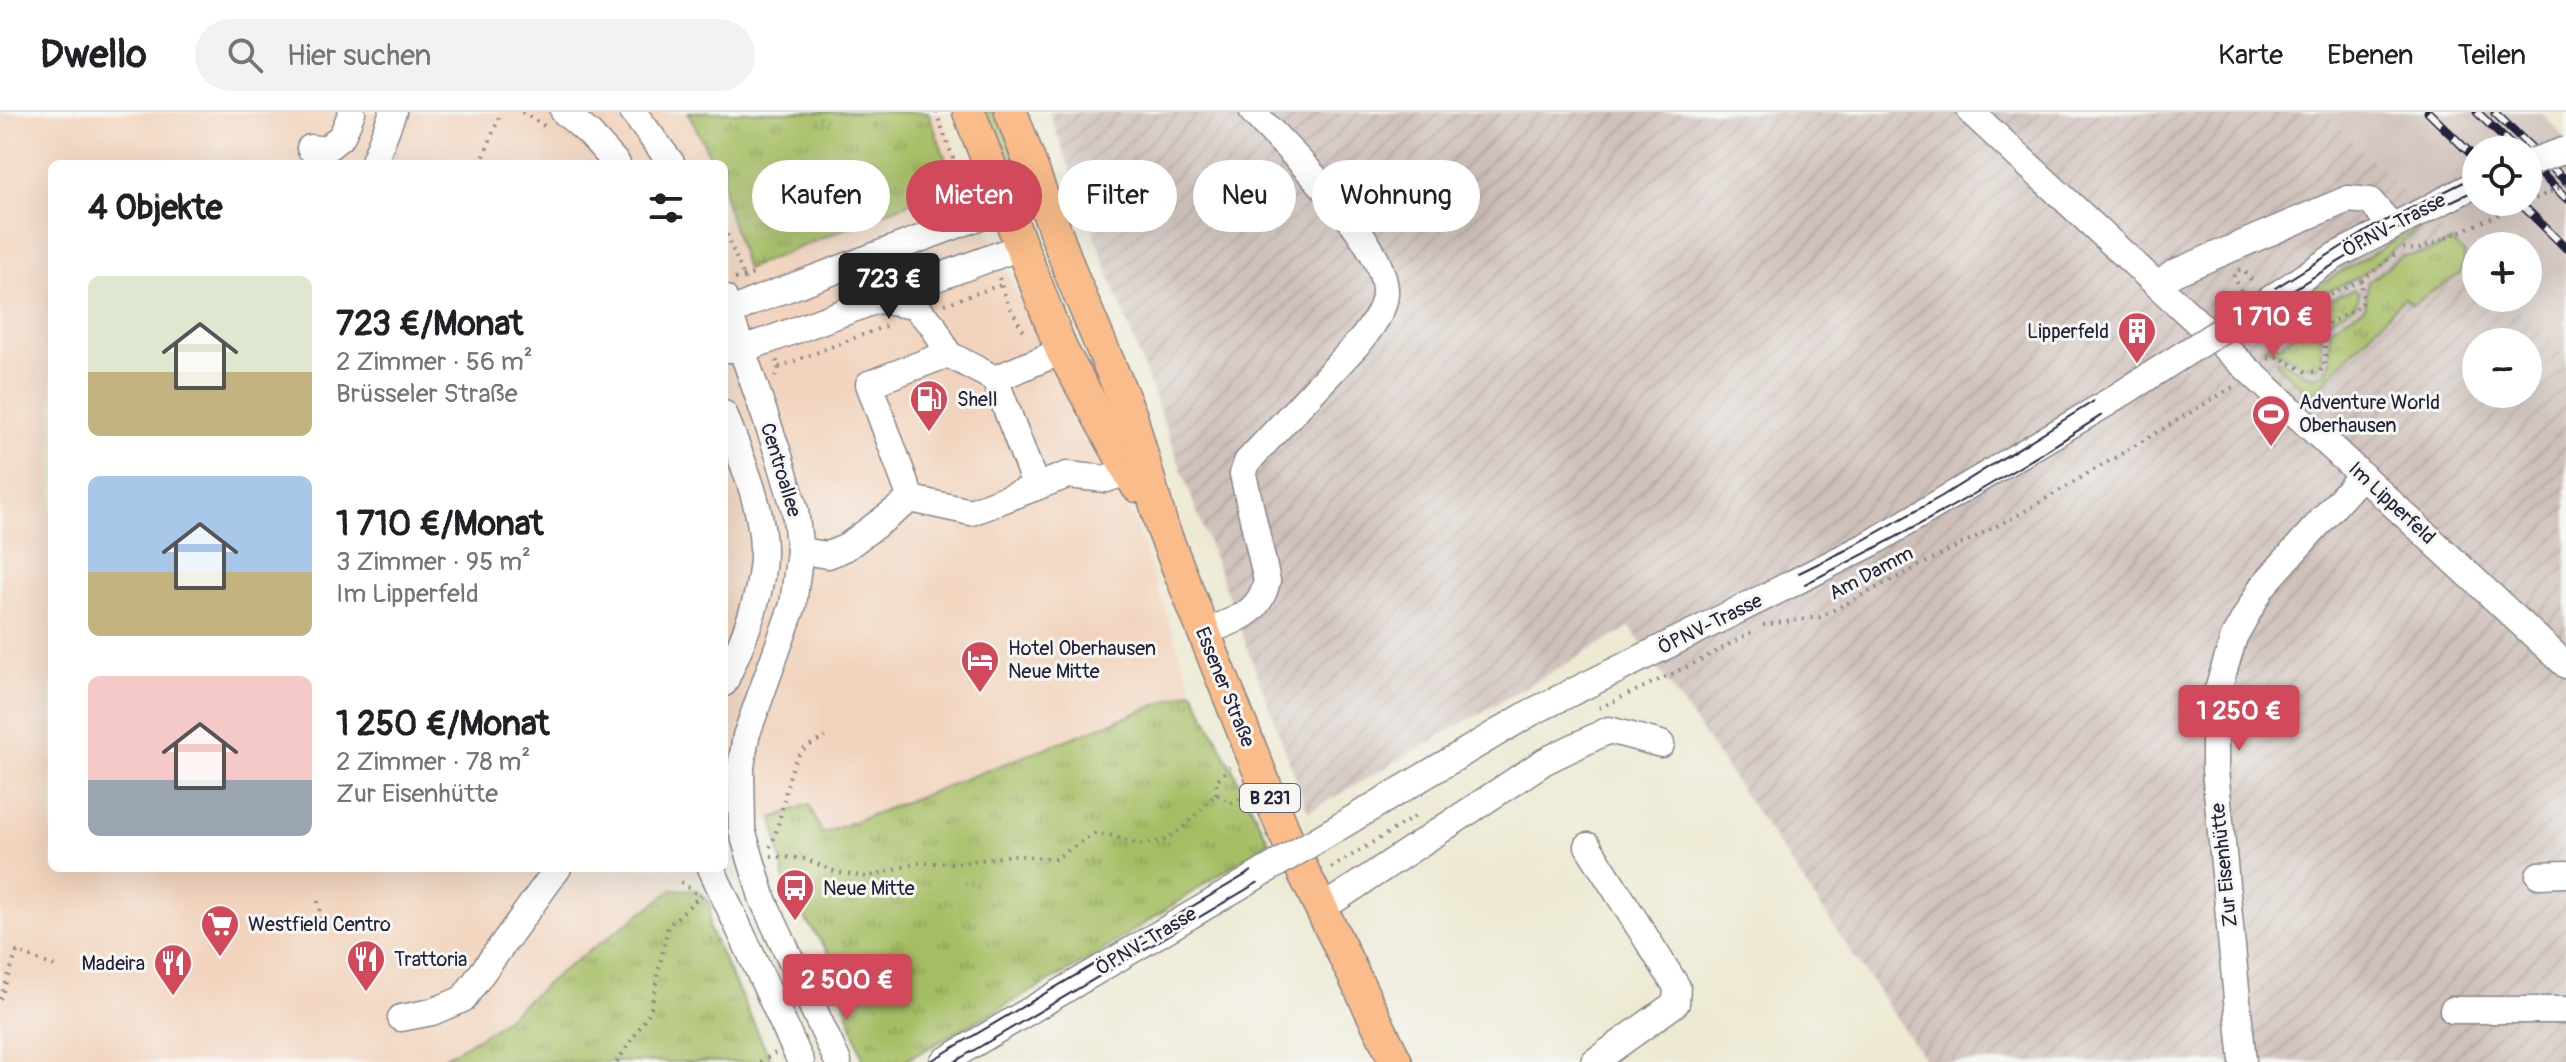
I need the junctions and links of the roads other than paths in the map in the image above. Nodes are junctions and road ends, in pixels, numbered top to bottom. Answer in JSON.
{"nodes":[{"id":1,"x":352,"y":112,"type":"edge"},
{"id":2,"x":363,"y":112,"type":"edge"},
{"id":3,"x":393,"y":112,"type":"edge"},
{"id":4,"x":564,"y":112,"type":"edge"},
{"id":5,"x":633,"y":112,"type":"edge"},
{"id":6,"x":969,"y":112,"type":"edge"},
{"id":7,"x":1011,"y":112,"type":"edge"},
{"id":8,"x":1253,"y":112,"type":"edge"},
{"id":9,"x":1971,"y":112,"type":"edge"},
{"id":10,"x":327,"y":147,"type":"edge"},
{"id":11,"x":2566,"y":150,"type":"edge"},
{"id":12,"x":2542,"y":158,"type":"edge"},
{"id":13,"x":375,"y":160,"type":"edge"},
{"id":14,"x":613,"y":160,"type":"edge"},
{"id":15,"x":669,"y":160,"type":"edge"},
{"id":16,"x":987,"y":160,"type":"edge"},
{"id":17,"x":2462,"y":191,"type":"edge"},
{"id":18,"x":1042,"y":216,"type":"edge"},
{"id":19,"x":1050,"y":218,"type":"junction"},
{"id":20,"x":932,"y":232,"type":"edge"},
{"id":21,"x":1014,"y":232,"type":"edge"},
{"id":22,"x":2397,"y":236,"type":"junction"},
{"id":23,"x":1020,"y":247,"type":"junction"},
{"id":24,"x":2158,"y":285,"type":"junction"},
{"id":25,"x":875,"y":300,"type":"junction"},
{"id":26,"x":728,"y":302,"type":"edge"},
{"id":27,"x":733,"y":348,"type":"edge"},
{"id":28,"x":1062,"y":351,"type":"junction"},
{"id":29,"x":948,"y":354,"type":"junction"},
{"id":30,"x":995,"y":379,"type":"junction"},
{"id":31,"x":728,"y":424,"type":"edge"},
{"id":32,"x":1128,"y":472,"type":"junction"},
{"id":33,"x":2362,"y":475,"type":"junction"},
{"id":34,"x":1036,"y":487,"type":"junction"},
{"id":35,"x":911,"y":499,"type":"junction"},
{"id":36,"x":1162,"y":527,"type":"junction"},
{"id":37,"x":800,"y":551,"type":"junction"},
{"id":38,"x":1203,"y":633,"type":"junction"},
{"id":39,"x":2566,"y":665,"type":"edge"},
{"id":40,"x":728,"y":673,"type":"edge"},
{"id":41,"x":1661,"y":744,"type":"dead end"},
{"id":42,"x":733,"y":835,"type":"edge"},
{"id":43,"x":1588,"y":846,"type":"dead end"},
{"id":44,"x":555,"y":872,"type":"edge"},
{"id":45,"x":2566,"y":874,"type":"edge"},
{"id":46,"x":2539,"y":875,"type":"dead end"},
{"id":47,"x":709,"y":878,"type":"edge"},
{"id":48,"x":1321,"y":909,"type":"junction"},
{"id":49,"x":2453,"y":1010,"type":"dead end"},
{"id":50,"x":2566,"y":1010,"type":"edge"},
{"id":51,"x":401,"y":1018,"type":"dead end"},
{"id":52,"x":801,"y":1062,"type":"edge"},
{"id":53,"x":838,"y":1062,"type":"edge"},
{"id":54,"x":943,"y":1062,"type":"edge"},
{"id":55,"x":1396,"y":1062,"type":"edge"},
{"id":56,"x":1594,"y":1062,"type":"edge"},
{"id":57,"x":2243,"y":1062,"type":"edge"}],
"edges":[{"from":1,"to":10,"type":"street"},
{"from":2,"to":10,"type":"street"},
{"from":3,"to":13,"type":"street"},
{"from":4,"to":14,"type":"street"},
{"from":5,"to":15,"type":"street"},
{"from":6,"to":16,"type":"main road","name":"Essener Straße","number":"B 231"},
{"from":7,"to":19,"type":"main road","name":"Essener Straße","number":"B 231"},
{"from":8,"to":38,"type":"street"},
{"from":9,"to":24,"type":"street","name":"Im Lipperfeld"},
{"from":11,"to":12,"type":"street","bridge":true},
{"from":17,"to":22,"type":"street","name":"ÖPNV-Trasse"},
{"from":18,"to":19,"type":"main road"},
{"from":19,"to":23,"type":"main road"},
{"from":19,"to":36,"type":"main road","name":"Essener Straße","number":"B 231"},
{"from":20,"to":26,"type":"street"},
{"from":21,"to":23,"type":"main road","name":"Essener Straße","number":"B 231"},
{"from":22,"to":24,"type":"street"},
{"from":22,"to":54,"type":"street","name":"ÖPNV-Trasse","bridge":true},
{"from":23,"to":25,"type":"street"},
{"from":23,"to":28,"type":"main road","name":"Essener Straße","number":"B 231"},
{"from":24,"to":33,"type":"street","name":"Im Lipperfeld"},
{"from":25,"to":27,"type":"street"},
{"from":25,"to":29,"type":"street"},
{"from":26,"to":27,"type":"street","name":"Centroallee"},
{"from":27,"to":37,"type":"street","name":"Centroallee"},
{"from":28,"to":30,"type":"street"},
{"from":28,"to":32,"type":"main road","name":"Essener Straße","number":"B 231"},
{"from":29,"to":30,"type":"street"},
{"from":29,"to":35,"type":"street"},
{"from":30,"to":34,"type":"street"},
{"from":31,"to":40,"type":"street","name":"Centroallee"},
{"from":32,"to":34,"type":"street"},
{"from":32,"to":36,"type":"main road","name":"Essener Straße","number":"B 231"},
{"from":33,"to":39,"type":"street","name":"Im Lipperfeld"},
{"from":33,"to":57,"type":"street","name":"Zur Eisenhütte"},
{"from":34,"to":35,"type":"street"},
{"from":35,"to":37,"type":"street"},
{"from":36,"to":38,"type":"main road","name":"Essener Straße","number":"B 231"},
{"from":37,"to":42,"type":"street","name":"Centroallee"},
{"from":38,"to":48,"type":"main road","name":"Essener Straße","number":"B 231"},
{"from":41,"to":48,"type":"street"},
{"from":42,"to":53,"type":"street","name":"Centroallee"},
{"from":43,"to":56,"type":"street"},
{"from":44,"to":51,"type":"street"},
{"from":45,"to":46,"type":"street"},
{"from":47,"to":52,"type":"street"},
{"from":48,"to":55,"type":"main road","name":"Essener Straße","number":"B 231"},
{"from":49,"to":50,"type":"street"}]}
